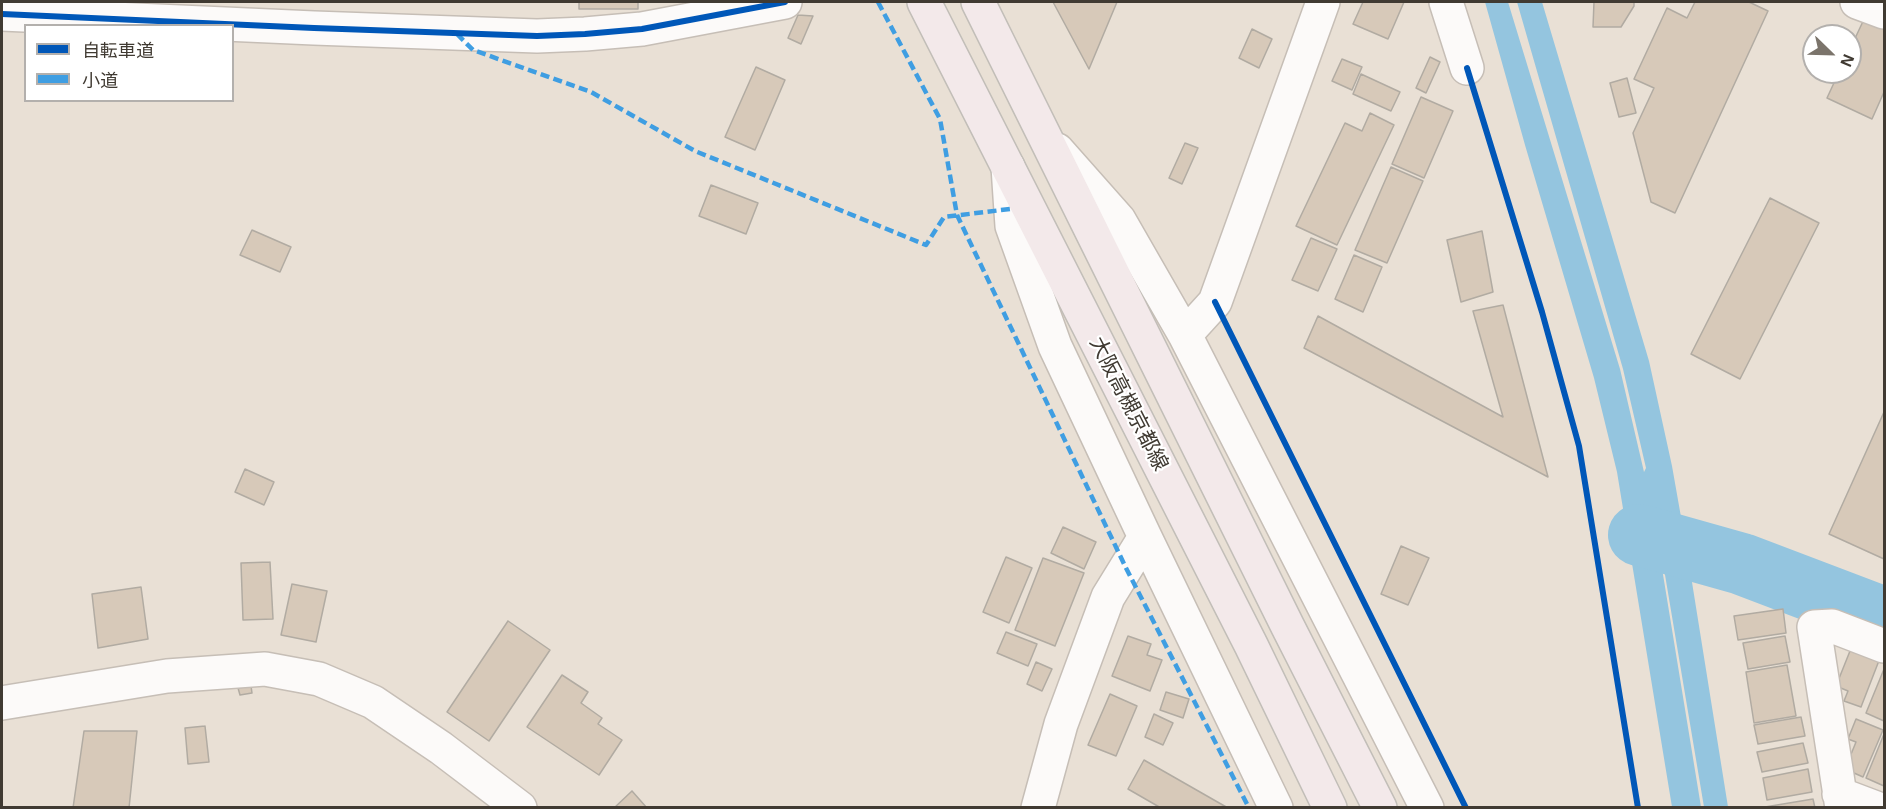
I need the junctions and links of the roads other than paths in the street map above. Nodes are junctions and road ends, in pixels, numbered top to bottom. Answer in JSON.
{"nodes":[{"id":1,"x":785,"y":2,"type":"edge"},
{"id":2,"x":924,"y":2,"type":"edge"},
{"id":3,"x":978,"y":2,"type":"edge"},
{"id":4,"x":1323,"y":2,"type":"edge"},
{"id":5,"x":1446,"y":2,"type":"edge"},
{"id":6,"x":1857,"y":2,"type":"edge"},
{"id":7,"x":1884,"y":12,"type":"edge"},
{"id":8,"x":2,"y":14,"type":"edge"},
{"id":9,"x":216,"y":24,"type":"edge"},
{"id":10,"x":234,"y":25,"type":"edge"},
{"id":11,"x":1467,"y":68,"type":"dead end"},
{"id":12,"x":1046,"y":138,"type":"junction"},
{"id":13,"x":1008,"y":167,"type":"junction"},
{"id":14,"x":1185,"y":334,"type":"junction"},
{"id":15,"x":1145,"y":537,"type":"junction"},
{"id":16,"x":1884,"y":646,"type":"edge"},
{"id":17,"x":2,"y":703,"type":"edge"},
{"id":18,"x":1840,"y":801,"type":"edge"},
{"id":19,"x":520,"y":807,"type":"edge"},
{"id":20,"x":1038,"y":807,"type":"edge"},
{"id":21,"x":1276,"y":807,"type":"edge"},
{"id":22,"x":1330,"y":807,"type":"edge"},
{"id":23,"x":1380,"y":807,"type":"edge"},
{"id":24,"x":1427,"y":807,"type":"edge"},
{"id":25,"x":1876,"y":807,"type":"edge"}],
"edges":[{"from":1,"to":10,"type":"street"},
{"from":2,"to":13,"type":"main road","name":"大阪高槻京都線"},
{"from":3,"to":12,"type":"main road","name":"大阪高槻京都線"},
{"from":4,"to":14,"type":"street"},
{"from":5,"to":11,"type":"street"},
{"from":6,"to":7,"type":"street"},
{"from":8,"to":9,"type":"street"},
{"from":12,"to":14,"type":"street"},
{"from":12,"to":23,"type":"main road","name":"大阪高槻京都線"},
{"from":13,"to":15,"type":"street"},
{"from":13,"to":22,"type":"main road","name":"大阪高槻京都線"},
{"from":14,"to":24,"type":"street"},
{"from":15,"to":20,"type":"street"},
{"from":15,"to":21,"type":"street"},
{"from":16,"to":18,"type":"street"},
{"from":17,"to":19,"type":"street"},
{"from":18,"to":25,"type":"street"}]}
